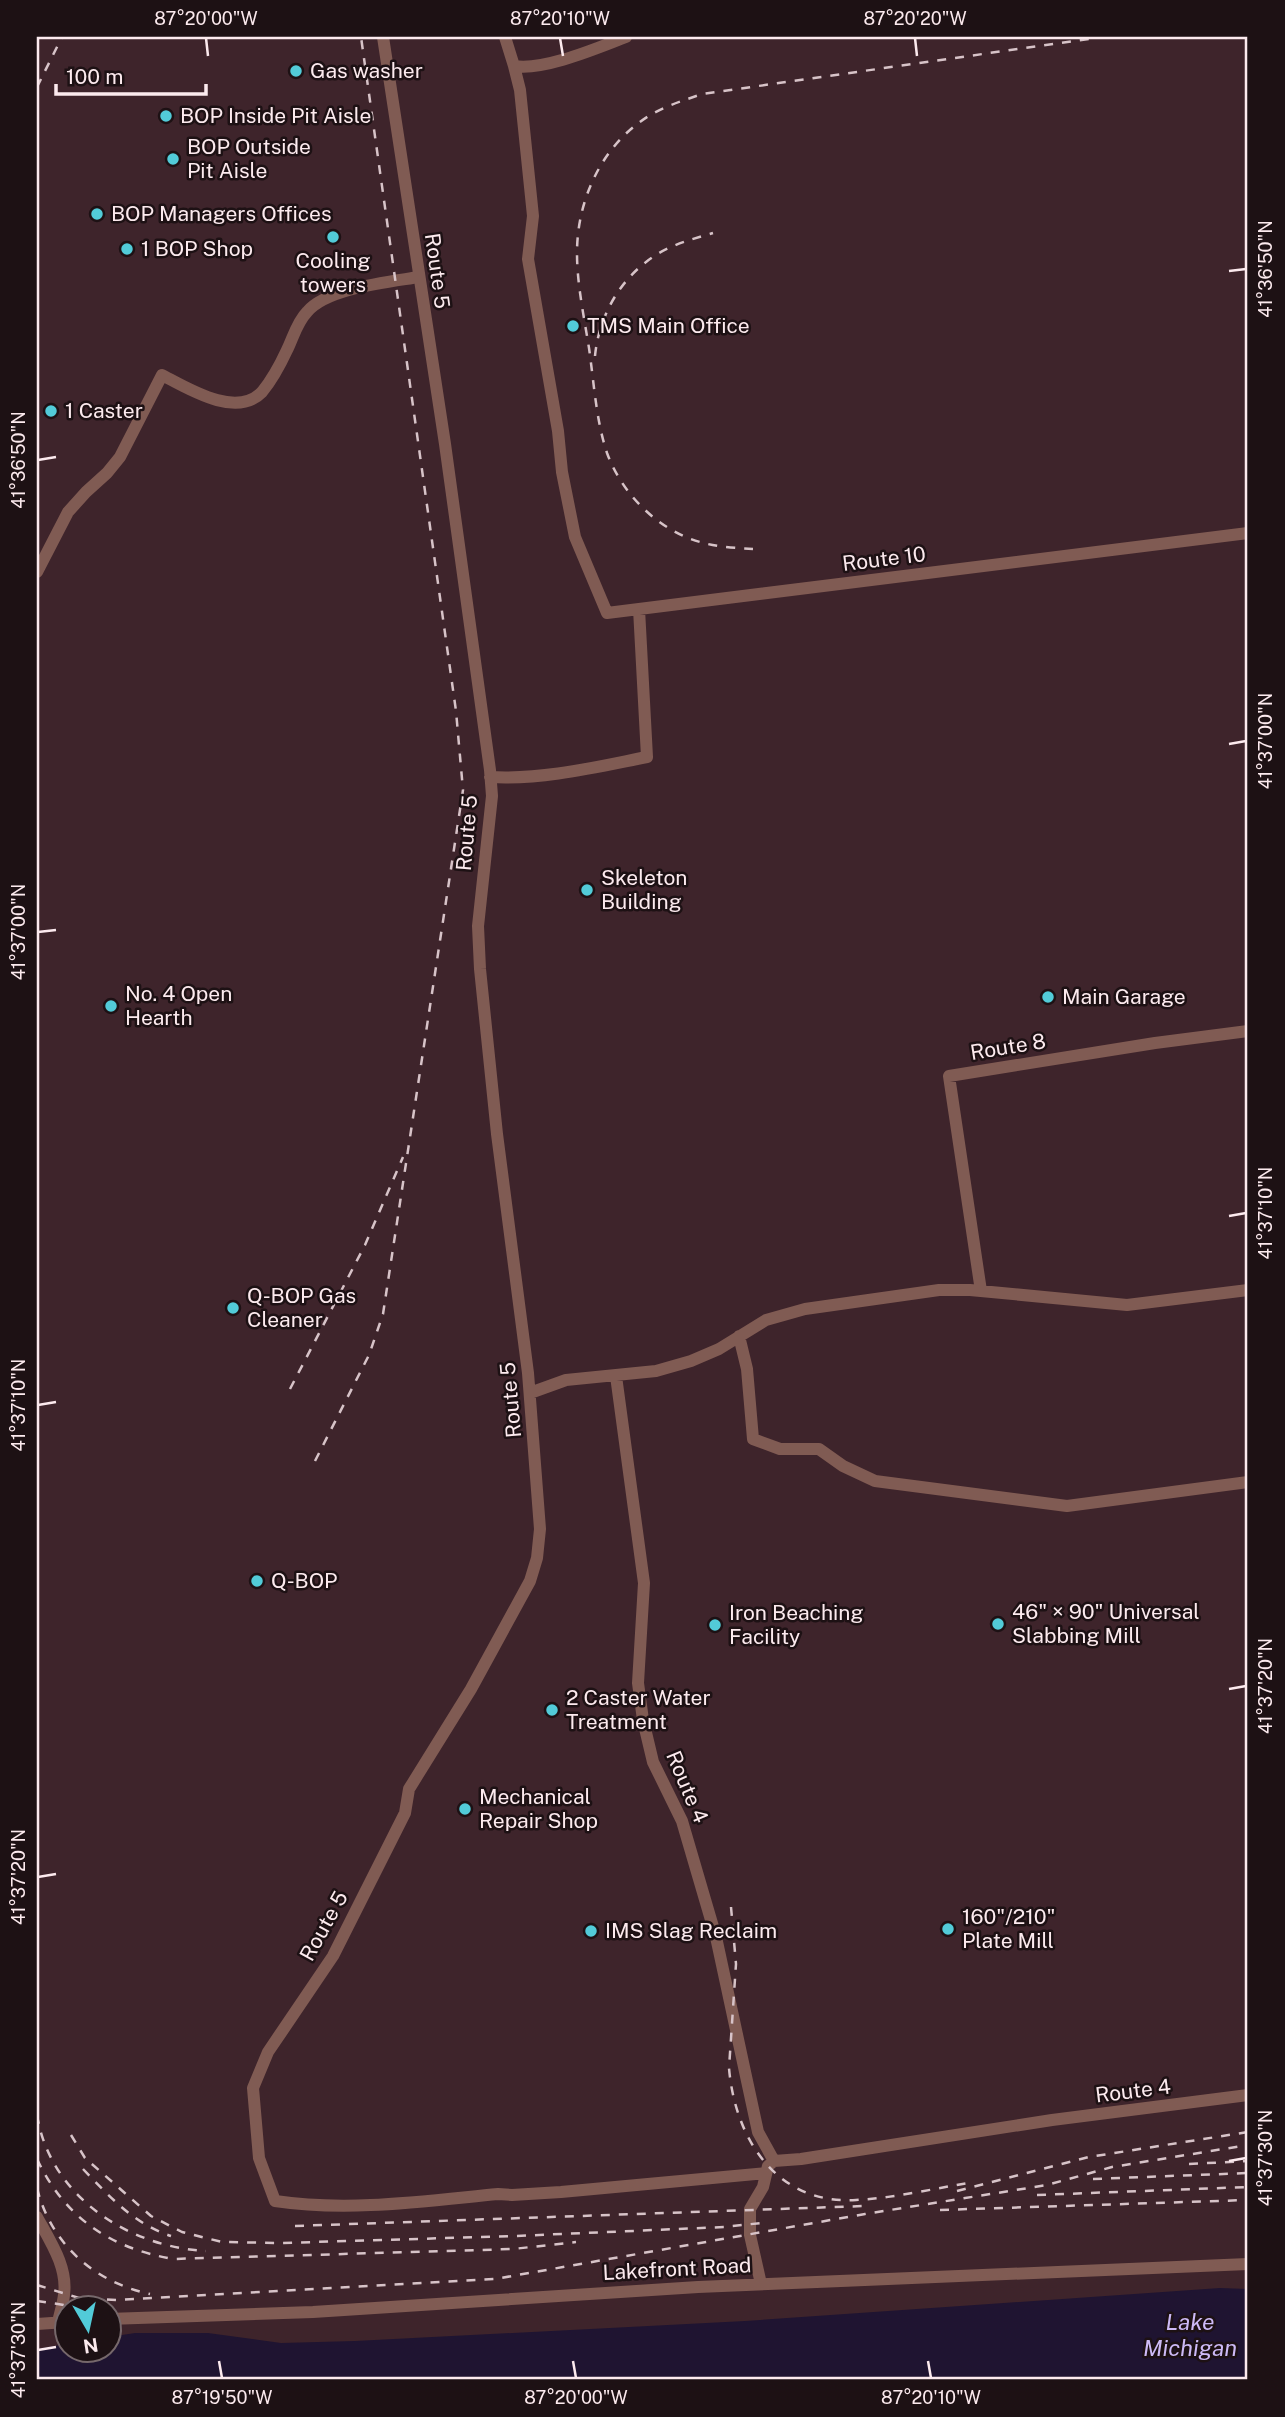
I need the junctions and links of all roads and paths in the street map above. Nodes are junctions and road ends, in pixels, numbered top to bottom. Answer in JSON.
{"nodes":[{"id":1,"x":383,"y":37,"type":"edge"},
{"id":2,"x":505,"y":37,"type":"edge"},
{"id":3,"x":626,"y":37,"type":"edge"},
{"id":4,"x":514,"y":66,"type":"junction"},
{"id":5,"x":419,"y":277,"type":"junction"},
{"id":6,"x":1248,"y":533,"type":"edge"},
{"id":7,"x":37,"y":572,"type":"edge"},
{"id":8,"x":639,"y":610,"type":"junction"},
{"id":9,"x":490,"y":778,"type":"junction"},
{"id":10,"x":1248,"y":1031,"type":"edge"},
{"id":11,"x":1248,"y":1290,"type":"edge"},
{"id":12,"x":981,"y":1291,"type":"junction"},
{"id":13,"x":738,"y":1336,"type":"junction"},
{"id":14,"x":617,"y":1376,"type":"junction"},
{"id":15,"x":530,"y":1393,"type":"junction"},
{"id":16,"x":1248,"y":1482,"type":"edge"},
{"id":17,"x":1248,"y":2095,"type":"edge"},
{"id":18,"x":774,"y":2161,"type":"junction"},
{"id":19,"x":766,"y":2173,"type":"junction"},
{"id":20,"x":37,"y":2217,"type":"edge"},
{"id":21,"x":1248,"y":2264,"type":"edge"},
{"id":22,"x":761,"y":2284,"type":"junction"},
{"id":23,"x":64,"y":2294,"type":"edge"},
{"id":24,"x":122,"y":2319,"type":"edge"}],
"edges":[{"from":1,"to":5,"type":"street","name":"Route 5"},
{"from":2,"to":4,"type":"street"},
{"from":3,"to":4,"type":"street"},
{"from":4,"to":8,"type":"street","name":"Route 10"},
{"from":5,"to":7,"type":"street"},
{"from":5,"to":9,"type":"street","name":"Route 5"},
{"from":6,"to":8,"type":"street","name":"Route 10"},
{"from":8,"to":9,"type":"street"},
{"from":9,"to":15,"type":"street","name":"Route 5"},
{"from":10,"to":12,"type":"street","name":"Route 8"},
{"from":11,"to":12,"type":"street"},
{"from":12,"to":13,"type":"street"},
{"from":13,"to":14,"type":"street"},
{"from":13,"to":16,"type":"street"},
{"from":14,"to":15,"type":"street"},
{"from":14,"to":18,"type":"street","name":"Route 4"},
{"from":15,"to":19,"type":"street","name":"Route 5"},
{"from":17,"to":18,"type":"street","name":"Route 4"},
{"from":18,"to":19,"type":"street"},
{"from":19,"to":22,"type":"street"},
{"from":20,"to":23,"type":"street"},
{"from":21,"to":22,"type":"street","name":"Lakefront Road"},
{"from":22,"to":24,"type":"street","name":"Lakefront Road"}]}
